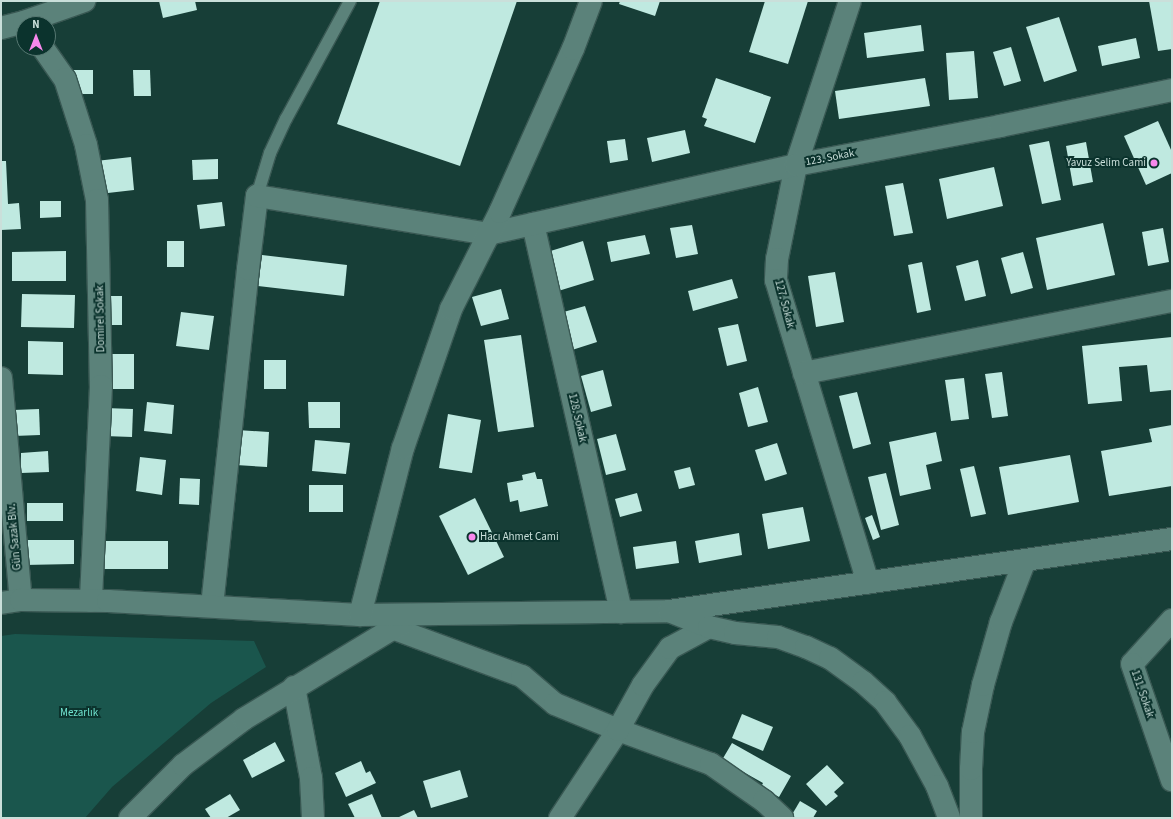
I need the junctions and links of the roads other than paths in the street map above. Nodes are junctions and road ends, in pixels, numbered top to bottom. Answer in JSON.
{"nodes":[{"id":1,"x":84,"y":1,"type":"edge"},
{"id":2,"x":350,"y":1,"type":"edge"},
{"id":3,"x":591,"y":1,"type":"edge"},
{"id":4,"x":850,"y":1,"type":"edge"},
{"id":5,"x":44,"y":16,"type":"edge"},
{"id":6,"x":16,"y":25,"type":"edge"},
{"id":7,"x":1,"y":28,"type":"edge"},
{"id":8,"x":49,"y":56,"type":"edge"},
{"id":9,"x":1172,"y":90,"type":"edge"},
{"id":10,"x":796,"y":165,"type":"junction"},
{"id":11,"x":258,"y":196,"type":"junction"},
{"id":12,"x":533,"y":224,"type":"junction"},
{"id":13,"x":488,"y":234,"type":"junction"},
{"id":14,"x":1172,"y":302,"type":"edge"},
{"id":15,"x":804,"y":373,"type":"junction"},
{"id":16,"x":1,"y":378,"type":"edge"},
{"id":17,"x":1172,"y":540,"type":"edge"},
{"id":18,"x":1025,"y":560,"type":"junction"},
{"id":19,"x":868,"y":582,"type":"junction"},
{"id":20,"x":91,"y":601,"type":"junction"},
{"id":21,"x":11,"y":602,"type":"edge"},
{"id":22,"x":212,"y":606,"type":"junction"},
{"id":23,"x":668,"y":611,"type":"junction"},
{"id":24,"x":621,"y":612,"type":"junction"},
{"id":25,"x":416,"y":614,"type":"junction"},
{"id":26,"x":360,"y":615,"type":"junction"},
{"id":27,"x":1172,"y":620,"type":"edge"},
{"id":28,"x":709,"y":627,"type":"junction"},
{"id":29,"x":392,"y":628,"type":"junction"},
{"id":30,"x":294,"y":687,"type":"junction"},
{"id":31,"x":618,"y":730,"type":"junction"},
{"id":32,"x":1172,"y":780,"type":"edge"},
{"id":33,"x":130,"y":818,"type":"edge"},
{"id":34,"x":313,"y":818,"type":"edge"},
{"id":35,"x":560,"y":818,"type":"edge"},
{"id":36,"x":782,"y":818,"type":"edge"},
{"id":37,"x":949,"y":818,"type":"edge"},
{"id":38,"x":971,"y":818,"type":"edge"}],
"edges":[{"from":1,"to":5,"type":"street"},
{"from":2,"to":11,"type":"lane"},
{"from":3,"to":13,"type":"street"},
{"from":4,"to":10,"type":"street","name":"127. Sokak"},
{"from":6,"to":7,"type":"street"},
{"from":8,"to":20,"type":"street","name":"Domirel Sokak"},
{"from":9,"to":10,"type":"street","name":"123. Sokak"},
{"from":10,"to":12,"type":"street","name":"123. Sokak"},
{"from":10,"to":15,"type":"street","name":"127. Sokak"},
{"from":11,"to":13,"type":"street"},
{"from":11,"to":22,"type":"street"},
{"from":12,"to":13,"type":"street","name":"123. Sokak"},
{"from":12,"to":24,"type":"street","name":"128. Sokak"},
{"from":13,"to":26,"type":"street"},
{"from":14,"to":15,"type":"street"},
{"from":15,"to":19,"type":"street","name":"127. Sokak"},
{"from":16,"to":21,"type":"street","name":"Gün Sazak Blv."},
{"from":17,"to":18,"type":"street"},
{"from":18,"to":19,"type":"street"},
{"from":18,"to":38,"type":"street"},
{"from":19,"to":23,"type":"street"},
{"from":20,"to":21,"type":"street"},
{"from":20,"to":22,"type":"street"},
{"from":22,"to":26,"type":"street"},
{"from":23,"to":24,"type":"street"},
{"from":23,"to":28,"type":"street"},
{"from":24,"to":25,"type":"street"},
{"from":25,"to":26,"type":"street"},
{"from":25,"to":29,"type":"street"},
{"from":27,"to":32,"type":"street","name":"131. Sokak"},
{"from":28,"to":31,"type":"street"},
{"from":28,"to":37,"type":"street"},
{"from":29,"to":30,"type":"street"},
{"from":29,"to":31,"type":"street"},
{"from":30,"to":33,"type":"street"},
{"from":30,"to":34,"type":"street"},
{"from":31,"to":35,"type":"street"},
{"from":31,"to":36,"type":"street"}]}
